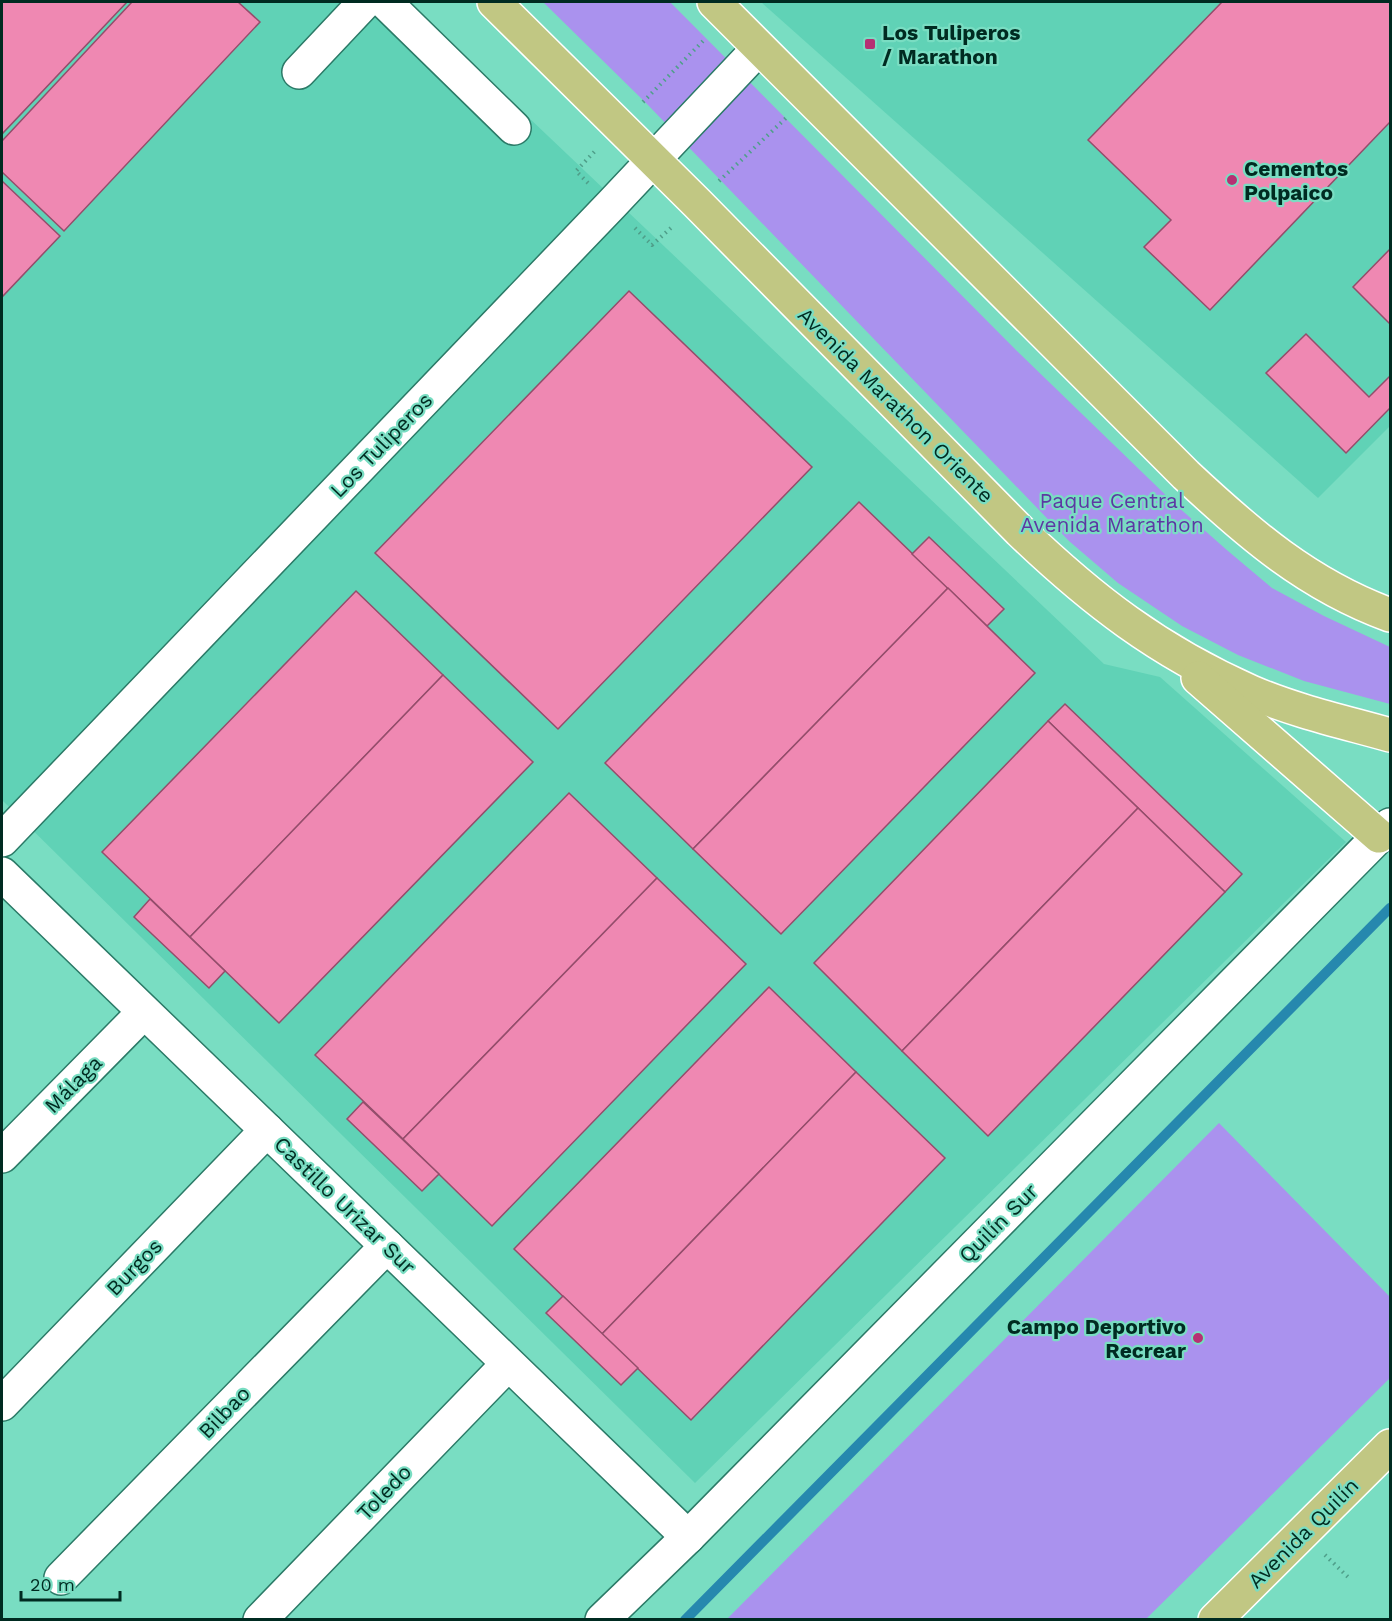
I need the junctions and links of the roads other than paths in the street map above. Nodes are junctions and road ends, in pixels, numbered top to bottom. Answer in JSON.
{"nodes":[{"id":1,"x":366,"y":2,"type":"edge"},
{"id":2,"x":385,"y":2,"type":"edge"},
{"id":3,"x":494,"y":2,"type":"edge"},
{"id":4,"x":727,"y":6,"type":"edge"},
{"id":5,"x":759,"y":48,"type":"junction"},
{"id":6,"x":299,"y":72,"type":"dead end"},
{"id":7,"x":514,"y":128,"type":"dead end"},
{"id":8,"x":652,"y":160,"type":"junction"},
{"id":9,"x":1382,"y":609,"type":"edge"},
{"id":10,"x":1163,"y":647,"type":"junction"},
{"id":11,"x":1390,"y":735,"type":"edge"},
{"id":12,"x":1385,"y":831,"type":"edge"},
{"id":13,"x":2,"y":840,"type":"edge"},
{"id":14,"x":6,"y":887,"type":"edge"},
{"id":15,"x":144,"y":1012,"type":"junction"},
{"id":16,"x":267,"y":1130,"type":"junction"},
{"id":17,"x":2,"y":1156,"type":"edge"},
{"id":18,"x":387,"y":1246,"type":"junction"},
{"id":19,"x":508,"y":1364,"type":"junction"},
{"id":20,"x":2,"y":1404,"type":"edge"},
{"id":21,"x":1390,"y":1446,"type":"edge"},
{"id":22,"x":688,"y":1537,"type":"junction"},
{"id":23,"x":61,"y":1578,"type":"dead end"},
{"id":24,"x":260,"y":1620,"type":"edge"},
{"id":25,"x":602,"y":1620,"type":"edge"},
{"id":26,"x":1215,"y":1620,"type":"edge"}],
"edges":[{"from":1,"to":6,"type":"street"},
{"from":2,"to":7,"type":"street"},
{"from":3,"to":8,"type":"main road","name":"Avenida Marathon Oriente"},
{"from":4,"to":5,"type":"main road"},
{"from":5,"to":8,"type":"street","name":"Los Tuliperos"},
{"from":5,"to":9,"type":"main road"},
{"from":8,"to":10,"type":"main road","name":"Avenida Marathon Oriente"},
{"from":8,"to":13,"type":"street","name":"Los Tuliperos"},
{"from":10,"to":11,"type":"main road","name":"Avenida Marathon Oriente"},
{"from":10,"to":12,"type":"main road"},
{"from":12,"to":22,"type":"street","name":"Quilín Sur"},
{"from":14,"to":15,"type":"street","name":"Castillo Urizar Sur"},
{"from":15,"to":16,"type":"street","name":"Castillo Urizar Sur"},
{"from":15,"to":17,"type":"street","name":"Málaga"},
{"from":16,"to":18,"type":"street","name":"Castillo Urizar Sur"},
{"from":16,"to":20,"type":"street","name":"Burgos"},
{"from":18,"to":19,"type":"street","name":"Castillo Urizar Sur"},
{"from":18,"to":23,"type":"street","name":"Bilbao"},
{"from":19,"to":22,"type":"street","name":"Castillo Urizar Sur"},
{"from":19,"to":24,"type":"street","name":"Toledo"},
{"from":21,"to":26,"type":"main road","name":"Avenida Quilín"},
{"from":22,"to":25,"type":"street","name":"Quilín Sur"}]}
